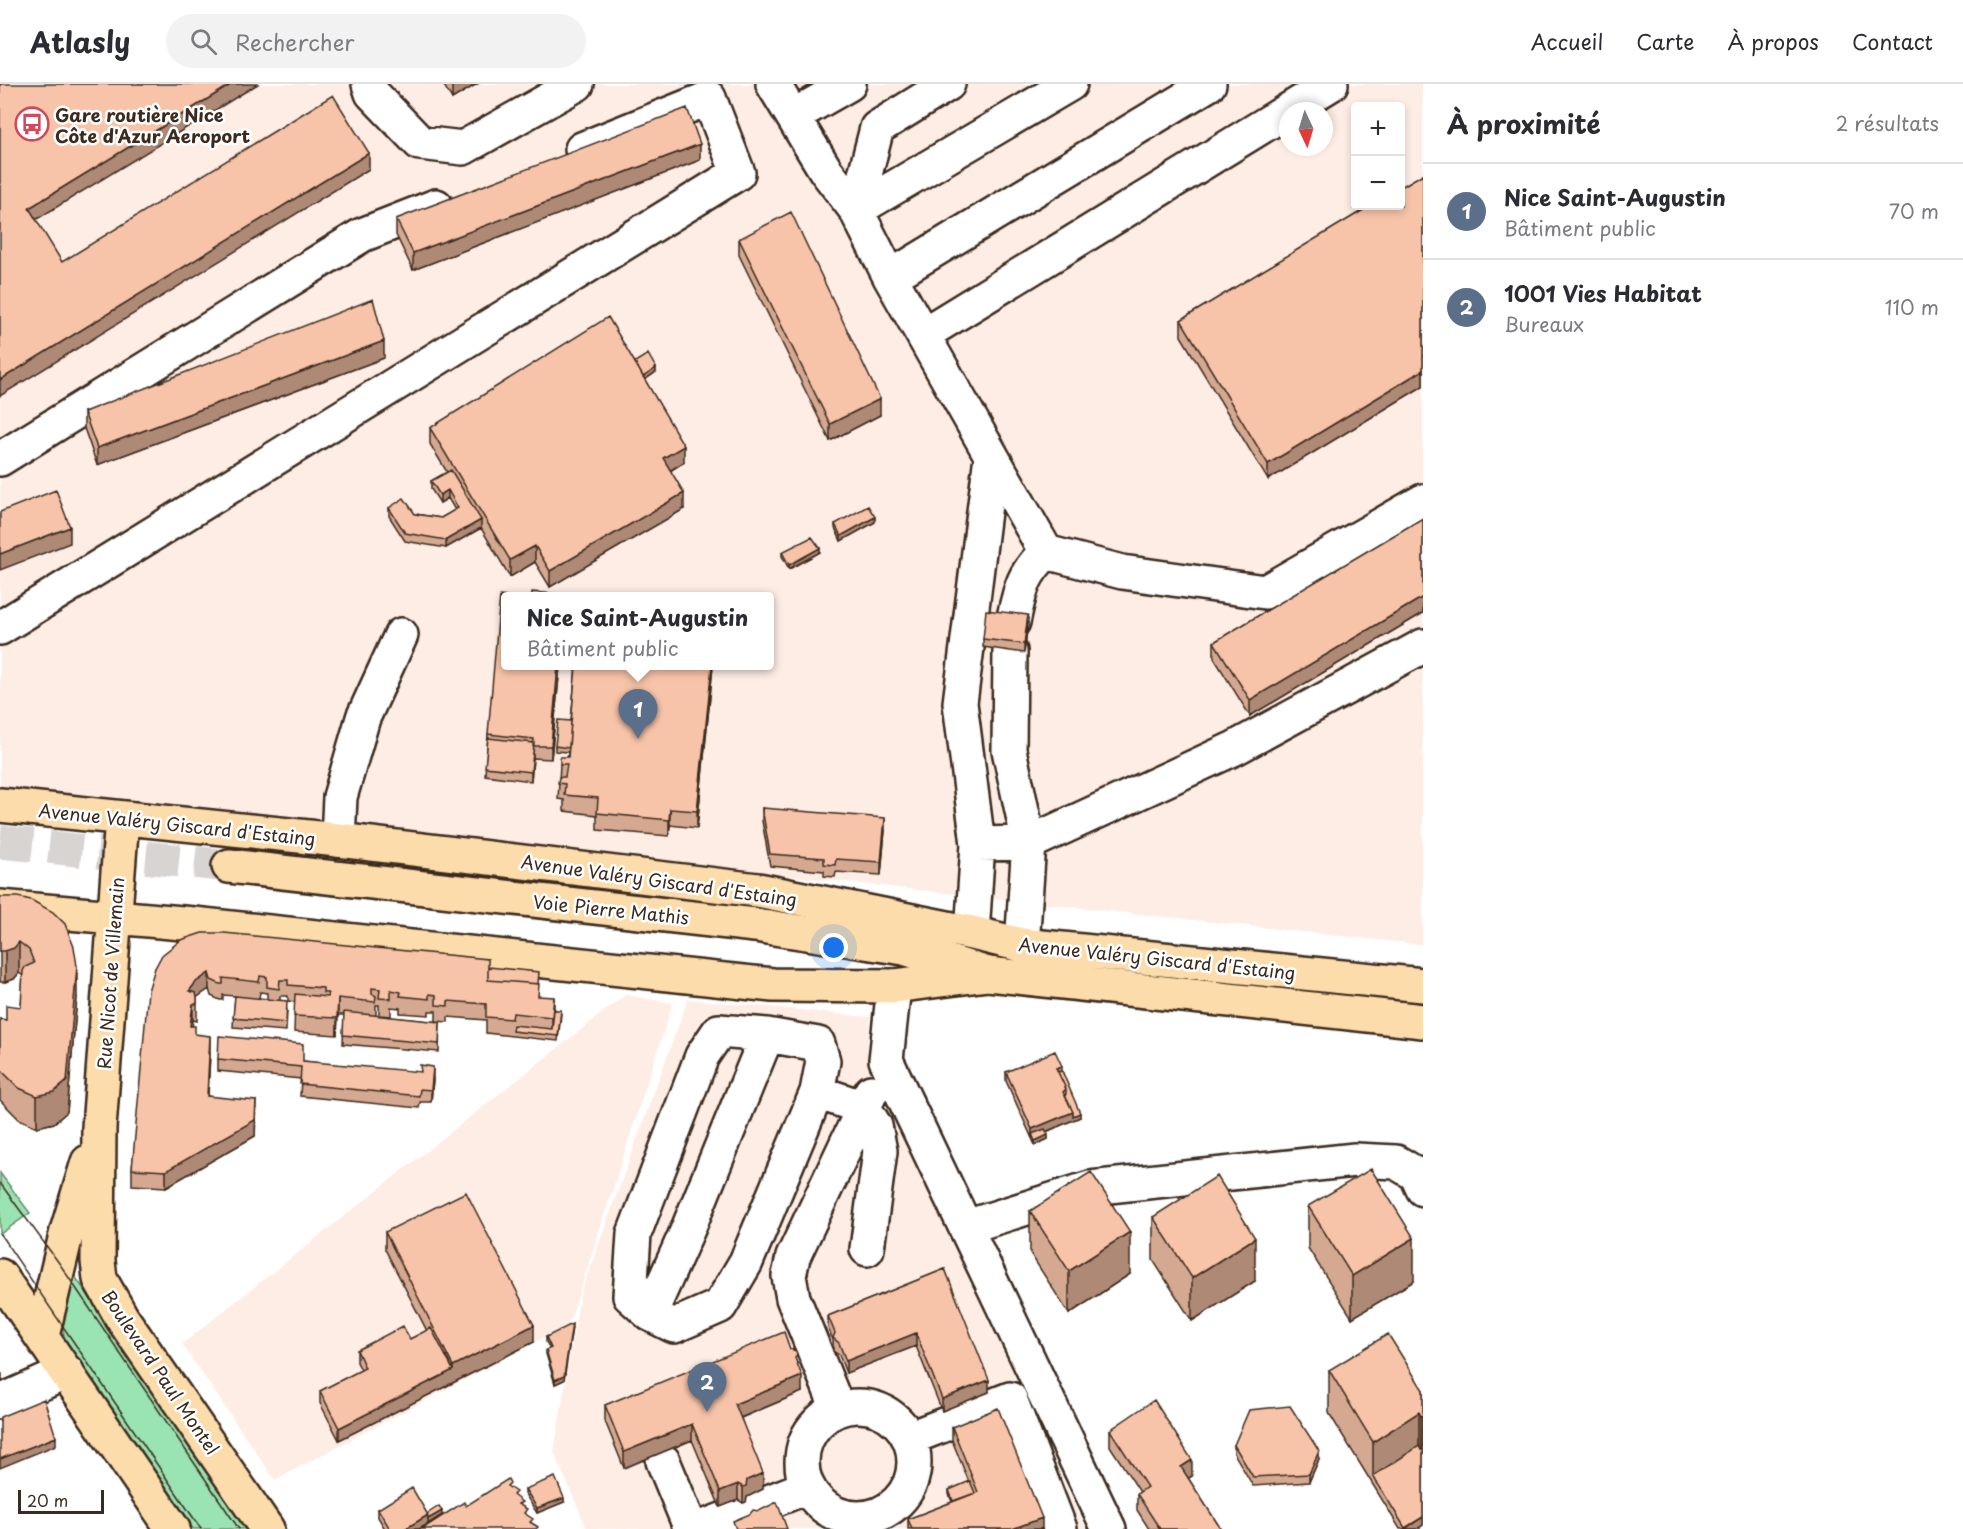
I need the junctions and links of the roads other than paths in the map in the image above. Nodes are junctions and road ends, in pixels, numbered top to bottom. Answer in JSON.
{"nodes":[{"id":1,"x":369,"y":84,"type":"edge"},
{"id":2,"x":577,"y":84,"type":"edge"},
{"id":3,"x":773,"y":84,"type":"edge"},
{"id":4,"x":849,"y":84,"type":"edge"},
{"id":5,"x":948,"y":84,"type":"edge"},
{"id":6,"x":1070,"y":84,"type":"edge"},
{"id":7,"x":1209,"y":84,"type":"edge"},
{"id":8,"x":1331,"y":84,"type":"edge"},
{"id":9,"x":794,"y":116,"type":"junction"},
{"id":10,"x":557,"y":158,"type":"edge"},
{"id":11,"x":460,"y":197,"type":"edge"},
{"id":12,"x":856,"y":210,"type":"junction"},
{"id":13,"x":890,"y":277,"type":"junction"},
{"id":14,"x":924,"y":334,"type":"junction"},
{"id":15,"x":991,"y":456,"type":"junction"},
{"id":16,"x":0,"y":459,"type":"edge"},
{"id":17,"x":1423,"y":501,"type":"edge"},
{"id":18,"x":1046,"y":552,"type":"junction"},
{"id":19,"x":0,"y":628,"type":"edge"},
{"id":20,"x":401,"y":635,"type":"dead end"},
{"id":21,"x":1423,"y":646,"type":"edge"},
{"id":22,"x":0,"y":805,"type":"edge"},
{"id":23,"x":122,"y":818,"type":"junction"},
{"id":24,"x":338,"y":840,"type":"junction"},
{"id":25,"x":1029,"y":843,"type":"junction"},
{"id":26,"x":978,"y":844,"type":"junction"},
{"id":27,"x":229,"y":866,"type":"tunnel mouth"},
{"id":28,"x":0,"y":907,"type":"edge"},
{"id":29,"x":114,"y":918,"type":"junction"},
{"id":30,"x":972,"y":933,"type":"junction"},
{"id":31,"x":1022,"y":945,"type":"junction"},
{"id":32,"x":988,"y":974,"type":"junction"},
{"id":33,"x":1423,"y":985,"type":"edge"},
{"id":34,"x":894,"y":986,"type":"junction"},
{"id":35,"x":1423,"y":1021,"type":"edge"},
{"id":36,"x":767,"y":1035,"type":"junction"},
{"id":37,"x":886,"y":1060,"type":"junction"},
{"id":38,"x":817,"y":1092,"type":"junction"},
{"id":39,"x":864,"y":1108,"type":"junction"},
{"id":40,"x":99,"y":1128,"type":"junction"},
{"id":41,"x":1423,"y":1189,"type":"edge"},
{"id":42,"x":966,"y":1227,"type":"junction"},
{"id":43,"x":867,"y":1249,"type":"dead end"},
{"id":44,"x":746,"y":1262,"type":"junction"},
{"id":45,"x":0,"y":1276,"type":"edge"},
{"id":46,"x":789,"y":1276,"type":"junction"},
{"id":47,"x":650,"y":1314,"type":"junction"},
{"id":48,"x":42,"y":1336,"type":"junction"},
{"id":49,"x":67,"y":1372,"type":"junction"},
{"id":50,"x":0,"y":1402,"type":"edge"},
{"id":51,"x":838,"y":1409,"type":"junction"},
{"id":52,"x":910,"y":1438,"type":"junction"},
{"id":53,"x":663,"y":1461,"type":"edge"},
{"id":54,"x":807,"y":1487,"type":"junction"},
{"id":55,"x":174,"y":1529,"type":"edge"},
{"id":56,"x":267,"y":1529,"type":"edge"},
{"id":57,"x":691,"y":1529,"type":"edge"},
{"id":58,"x":699,"y":1529,"type":"edge"},
{"id":59,"x":1060,"y":1529,"type":"edge"},
{"id":60,"x":1109,"y":1529,"type":"edge"}],
"edges":[{"from":1,"to":2,"type":"street"},
{"from":3,"to":9,"type":"street"},
{"from":4,"to":9,"type":"street"},
{"from":5,"to":12,"type":"street"},
{"from":6,"to":12,"type":"street"},
{"from":7,"to":13,"type":"street"},
{"from":8,"to":14,"type":"street"},
{"from":9,"to":12,"type":"street"},
{"from":10,"to":19,"type":"street"},
{"from":11,"to":16,"type":"street"},
{"from":12,"to":13,"type":"street"},
{"from":13,"to":14,"type":"street"},
{"from":14,"to":15,"type":"street"},
{"from":15,"to":18,"type":"street"},
{"from":15,"to":26,"type":"street"},
{"from":17,"to":18,"type":"street"},
{"from":18,"to":25,"type":"street"},
{"from":20,"to":24,"type":"street"},
{"from":21,"to":25,"type":"street"},
{"from":22,"to":23,"type":"main road","name":"Avenue Valéry Giscard d'Estaing"},
{"from":23,"to":24,"type":"main road","name":"Avenue Valéry Giscard d'Estaing"},
{"from":23,"to":29,"type":"main road","name":"Rue Nicot de Villemain"},
{"from":24,"to":30,"type":"main road","name":"Avenue Valéry Giscard d'Estaing"},
{"from":25,"to":26,"type":"street"},
{"from":25,"to":31,"type":"street"},
{"from":26,"to":30,"type":"street"},
{"from":27,"to":32,"type":"main road","name":"Voie Pierre Mathis"},
{"from":28,"to":29,"type":"main road","name":"Avenue Valéry Giscard d'Estaing"},
{"from":29,"to":34,"type":"main road","name":"Avenue Valéry Giscard d'Estaing"},
{"from":29,"to":40,"type":"main road","name":"Rue Nicot de Villemain"},
{"from":30,"to":31,"type":"main road","name":"Avenue Valéry Giscard d'Estaing"},
{"from":31,"to":33,"type":"main road","name":"Avenue Valéry Giscard d'Estaing"},
{"from":32,"to":34,"type":"main road","name":"Avenue Valéry Giscard d'Estaing"},
{"from":32,"to":35,"type":"main road","name":"Avenue Valéry Giscard d'Estaing"},
{"from":34,"to":37,"type":"street"},
{"from":36,"to":38,"type":"street"},
{"from":36,"to":47,"type":"street"},
{"from":36,"to":47,"type":"street"},
{"from":37,"to":39,"type":"street"},
{"from":37,"to":42,"type":"street"},
{"from":38,"to":39,"type":"street"},
{"from":38,"to":44,"type":"street"},
{"from":39,"to":43,"type":"street"},
{"from":39,"to":46,"type":"street"},
{"from":40,"to":48,"type":"main road"},
{"from":40,"to":56,"type":"main road","name":"Boulevard Paul Montel"},
{"from":41,"to":42,"type":"street"},
{"from":42,"to":60,"type":"street"},
{"from":44,"to":46,"type":"street"},
{"from":44,"to":47,"type":"street"},
{"from":45,"to":48,"type":"main road"},
{"from":46,"to":51,"type":"street"},
{"from":48,"to":49,"type":"main road"},
{"from":49,"to":50,"type":"street"},
{"from":49,"to":55,"type":"main road"},
{"from":51,"to":52,"type":"street"},
{"from":51,"to":54,"type":"street"},
{"from":52,"to":54,"type":"street"},
{"from":52,"to":59,"type":"street"},
{"from":53,"to":57,"type":"street"},
{"from":54,"to":58,"type":"street"}]}
